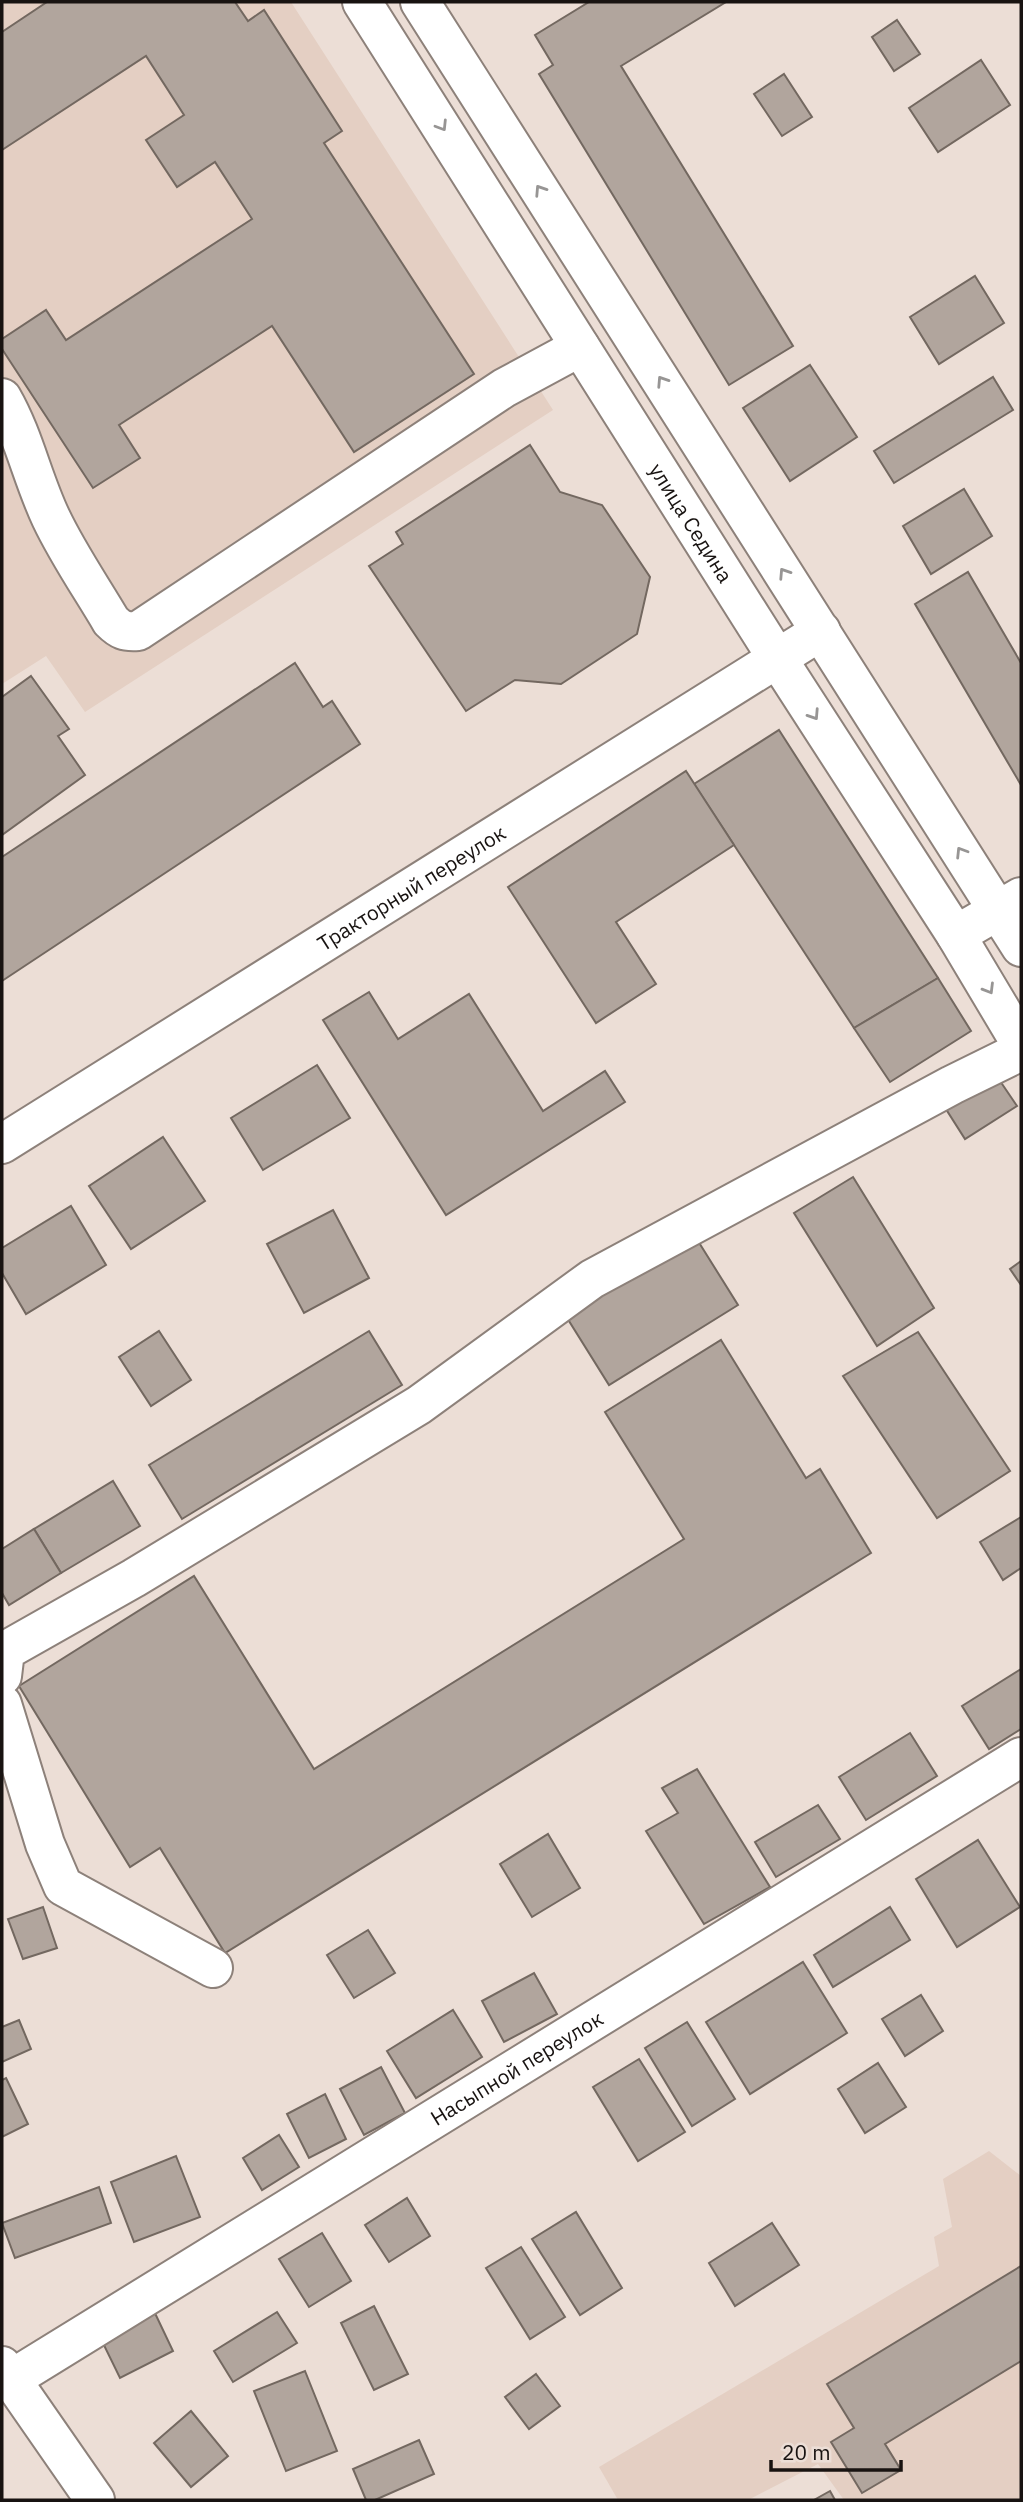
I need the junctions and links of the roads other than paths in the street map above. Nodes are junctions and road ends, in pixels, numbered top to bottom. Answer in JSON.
{"nodes":[{"id":1,"x":423,"y":3,"type":"edge"},
{"id":2,"x":372,"y":17,"type":"edge"},
{"id":3,"x":580,"y":348,"type":"junction"},
{"id":4,"x":2,"y":397,"type":"edge"},
{"id":5,"x":821,"y":631,"type":"junction"},
{"id":6,"x":777,"y":658,"type":"junction"},
{"id":7,"x":1009,"y":903,"type":"edge"},
{"id":8,"x":956,"y":935,"type":"junction"},
{"id":9,"x":1021,"y":947,"type":"edge"},
{"id":10,"x":1021,"y":1044,"type":"edge"},
{"id":11,"x":1021,"y":1051,"type":"edge"},
{"id":12,"x":2,"y":1144,"type":"edge"},
{"id":13,"x":2,"y":1675,"type":"edge"},
{"id":14,"x":2,"y":1704,"type":"edge"},
{"id":15,"x":1021,"y":1757,"type":"edge"},
{"id":16,"x":213,"y":1968,"type":"dead end"},
{"id":17,"x":6,"y":2373,"type":"edge"},
{"id":18,"x":94,"y":2500,"type":"edge"}],
"edges":[{"from":1,"to":2,"type":"street"},
{"from":5,"to":1,"type":"street","one_way":true},
{"from":2,"to":3,"type":"street","name":"улица Седина","one_way":true},
{"from":3,"to":4,"type":"street"},
{"from":3,"to":6,"type":"street","name":"улица Седина"},
{"from":5,"to":6,"type":"street","name":"Тракторный переулок"},
{"from":7,"to":5,"type":"street","one_way":true},
{"from":6,"to":8,"type":"street","name":"улица Седина","one_way":true},
{"from":6,"to":12,"type":"street","name":"Тракторный переулок"},
{"from":7,"to":8,"type":"street"},
{"from":7,"to":9,"type":"street"},
{"from":8,"to":10,"type":"street","name":"улица Седина","one_way":true},
{"from":11,"to":13,"type":"street"},
{"from":14,"to":16,"type":"street"},
{"from":15,"to":17,"type":"street","name":"Насыпной переулок"},
{"from":17,"to":18,"type":"street"}]}
